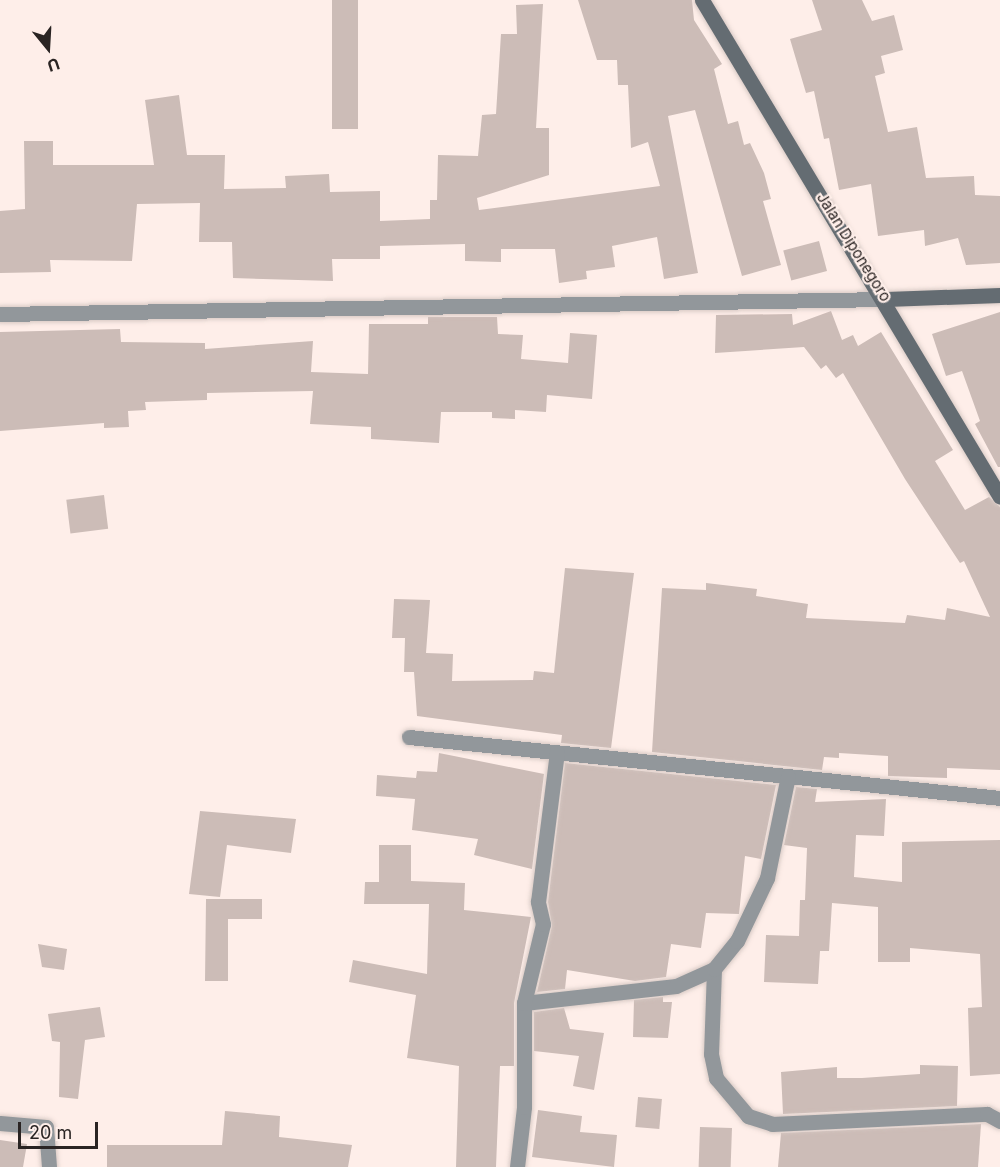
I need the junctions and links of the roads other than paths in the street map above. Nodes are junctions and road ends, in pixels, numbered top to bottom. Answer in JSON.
{"nodes":[{"id":1,"x":702,"y":0,"type":"edge"},
{"id":2,"x":1000,"y":295,"type":"edge"},
{"id":3,"x":886,"y":299,"type":"junction"},
{"id":4,"x":0,"y":314,"type":"edge"},
{"id":5,"x":1000,"y":497,"type":"edge"},
{"id":6,"x":410,"y":737,"type":"dead end"},
{"id":7,"x":556,"y":753,"type":"junction"},
{"id":8,"x":788,"y":776,"type":"junction"},
{"id":9,"x":1000,"y":798,"type":"edge"},
{"id":10,"x":714,"y":969,"type":"junction"},
{"id":11,"x":524,"y":1003,"type":"junction"},
{"id":12,"x":1000,"y":1121,"type":"edge"},
{"id":13,"x":0,"y":1123,"type":"edge"},
{"id":14,"x":49,"y":1167,"type":"edge"},
{"id":15,"x":518,"y":1167,"type":"edge"}],
"edges":[{"from":1,"to":3,"type":"main road","name":"Jalan Diponegoro"},
{"from":2,"to":3,"type":"main road"},
{"from":3,"to":4,"type":"street"},
{"from":3,"to":5,"type":"main road","name":"Jalan Diponegoro"},
{"from":6,"to":7,"type":"street"},
{"from":7,"to":8,"type":"street"},
{"from":7,"to":11,"type":"street"},
{"from":8,"to":9,"type":"street"},
{"from":8,"to":10,"type":"street"},
{"from":10,"to":11,"type":"street"},
{"from":10,"to":12,"type":"street"},
{"from":11,"to":15,"type":"street"},
{"from":13,"to":14,"type":"street"}]}
